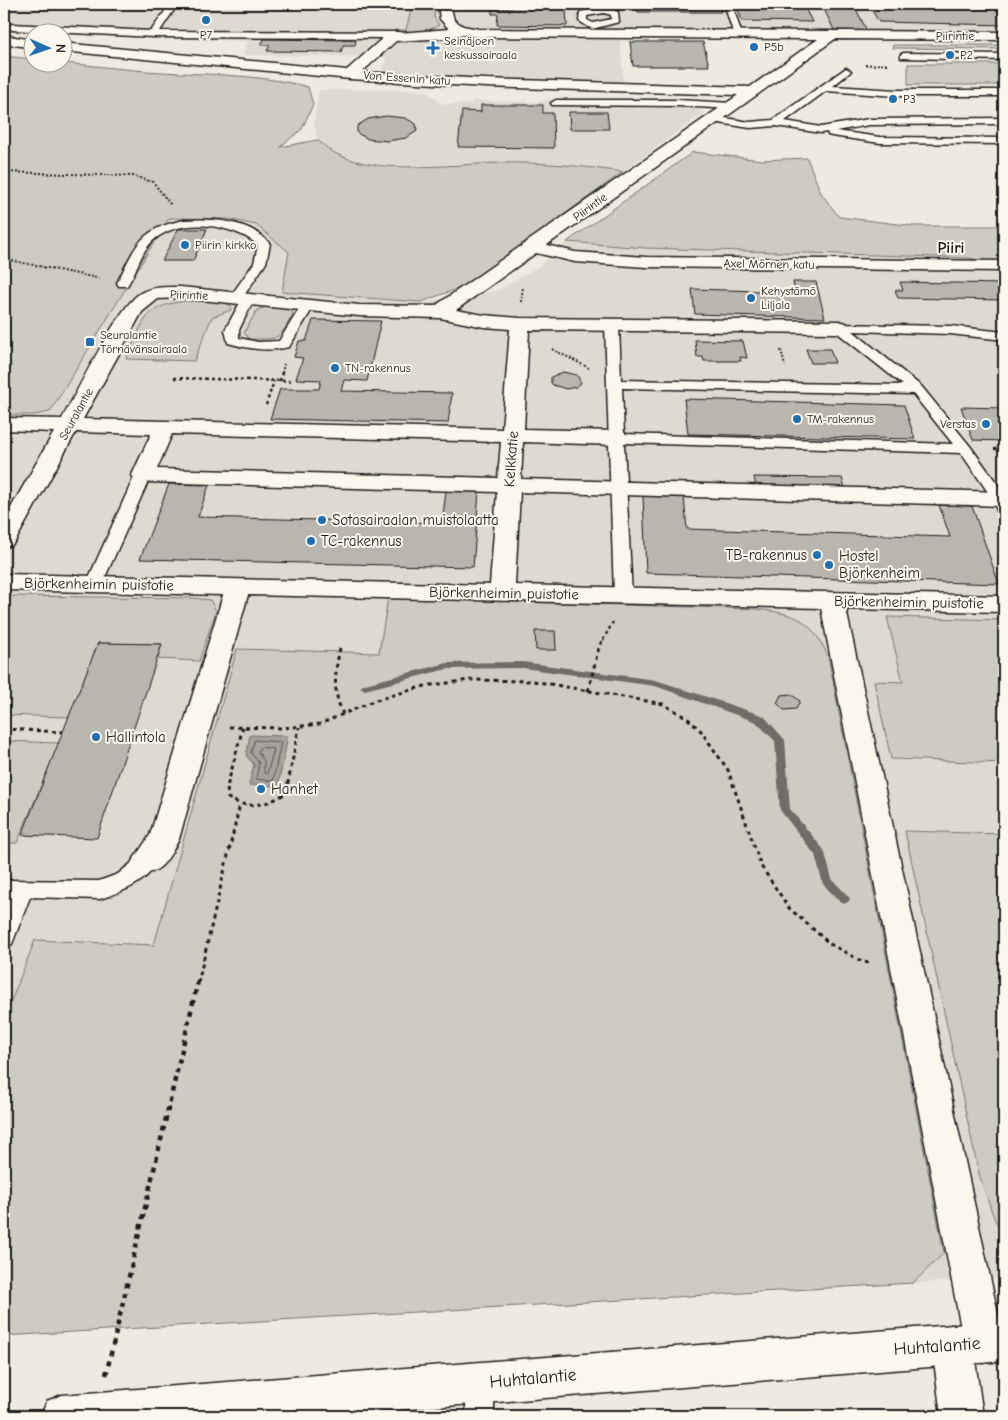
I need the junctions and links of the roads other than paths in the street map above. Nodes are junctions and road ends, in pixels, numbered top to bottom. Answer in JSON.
{"nodes":[{"id":1,"x":173,"y":4,"type":"edge"},
{"id":2,"x":728,"y":4,"type":"edge"},
{"id":3,"x":444,"y":5,"type":"edge"},
{"id":4,"x":12,"y":27,"type":"dead end"},
{"id":5,"x":462,"y":30,"type":"junction"},
{"id":6,"x":154,"y":34,"type":"junction"},
{"id":7,"x":400,"y":35,"type":"junction"},
{"id":8,"x":738,"y":35,"type":"junction"},
{"id":9,"x":832,"y":35,"type":"junction"},
{"id":10,"x":972,"y":36,"type":"junction"},
{"id":11,"x":1004,"y":36,"type":"edge"},
{"id":12,"x":4,"y":39,"type":"edge"},
{"id":13,"x":22,"y":42,"type":"edge"},
{"id":14,"x":72,"y":48,"type":"edge"},
{"id":15,"x":904,"y":56,"type":"dead end"},
{"id":16,"x":985,"y":57,"type":"junction"},
{"id":17,"x":1004,"y":57,"type":"edge"},
{"id":18,"x":846,"y":71,"type":"dead end"},
{"id":19,"x":350,"y":74,"type":"junction"},
{"id":20,"x":826,"y":88,"type":"junction"},
{"id":21,"x":753,"y":91,"type":"junction"},
{"id":22,"x":1004,"y":94,"type":"edge"},
{"id":23,"x":556,"y":103,"type":"dead end"},
{"id":24,"x":732,"y":106,"type":"junction"},
{"id":25,"x":713,"y":119,"type":"junction"},
{"id":26,"x":1004,"y":121,"type":"edge"},
{"id":27,"x":776,"y":123,"type":"junction"},
{"id":28,"x":821,"y":130,"type":"junction"},
{"id":29,"x":1004,"y":141,"type":"edge"},
{"id":30,"x":534,"y":247,"type":"junction"},
{"id":31,"x":1004,"y":266,"type":"edge"},
{"id":32,"x":123,"y":283,"type":"road end"},
{"id":33,"x":155,"y":294,"type":"joint"},
{"id":34,"x":242,"y":298,"type":"junction"},
{"id":35,"x":308,"y":306,"type":"junction"},
{"id":36,"x":440,"y":312,"type":"junction"},
{"id":37,"x":612,"y":324,"type":"junction"},
{"id":38,"x":839,"y":327,"type":"junction"},
{"id":39,"x":519,"y":330,"type":"junction"},
{"id":40,"x":1003,"y":335,"type":"edge"},
{"id":41,"x":614,"y":384,"type":"junction"},
{"id":42,"x":917,"y":390,"type":"junction"},
{"id":43,"x":4,"y":424,"type":"edge"},
{"id":44,"x":70,"y":425,"type":"junction"},
{"id":45,"x":164,"y":428,"type":"junction"},
{"id":46,"x":512,"y":436,"type":"junction"},
{"id":47,"x":617,"y":438,"type":"junction"},
{"id":48,"x":965,"y":449,"type":"junction"},
{"id":49,"x":143,"y":474,"type":"junction"},
{"id":50,"x":509,"y":485,"type":"junction"},
{"id":51,"x":618,"y":488,"type":"junction"},
{"id":52,"x":1003,"y":503,"type":"edge"},
{"id":53,"x":4,"y":540,"type":"edge"},
{"id":54,"x":4,"y":582,"type":"edge"},
{"id":55,"x":94,"y":584,"type":"junction"},
{"id":56,"x":238,"y":587,"type":"junction"},
{"id":57,"x":502,"y":594,"type":"junction"},
{"id":58,"x":622,"y":595,"type":"junction"},
{"id":59,"x":832,"y":601,"type":"junction"},
{"id":60,"x":1004,"y":604,"type":"edge"},
{"id":61,"x":146,"y":863,"type":"joint"},
{"id":62,"x":13,"y":888,"type":"edge"},
{"id":63,"x":4,"y":938,"type":"edge"},
{"id":64,"x":980,"y":1343,"type":"edge"},
{"id":65,"x":480,"y":1400,"type":"edge"},
{"id":66,"x":85,"y":1415,"type":"edge"},
{"id":67,"x":962,"y":1416,"type":"edge"}],
"edges":[{"from":1,"to":6,"type":"lane"},
{"from":2,"to":8,"type":"lane"},
{"from":3,"to":5,"type":"street"},
{"from":4,"to":6,"type":"lane"},
{"from":5,"to":7,"type":"street"},
{"from":5,"to":8,"type":"street"},
{"from":6,"to":7,"type":"lane"},
{"from":7,"to":19,"type":"street"},
{"from":8,"to":9,"type":"street"},
{"from":9,"to":10,"type":"street","name":"Piirintie"},
{"from":9,"to":21,"type":"street","name":"Piirintie"},
{"from":10,"to":11,"type":"street","name":"Piirintie"},
{"from":10,"to":16,"type":"lane"},
{"from":12,"to":13,"type":"street"},
{"from":14,"to":19,"type":"street","name":"Von Essenin katu"},
{"from":15,"to":16,"type":"lane"},
{"from":16,"to":17,"type":"lane"},
{"from":18,"to":20,"type":"lane"},
{"from":19,"to":21,"type":"street","name":"Von Essenin katu"},
{"from":20,"to":22,"type":"lane"},
{"from":20,"to":27,"type":"lane"},
{"from":21,"to":24,"type":"street","name":"Piirintie"},
{"from":23,"to":24,"type":"lane"},
{"from":24,"to":25,"type":"street","name":"Piirintie"},
{"from":25,"to":27,"type":"lane"},
{"from":25,"to":30,"type":"street","name":"Piirintie"},
{"from":26,"to":28,"type":"lane"},
{"from":27,"to":28,"type":"lane"},
{"from":28,"to":29,"type":"lane"},
{"from":30,"to":31,"type":"street","name":"Axel Mörnen katu"},
{"from":30,"to":36,"type":"street","name":"Piirintie"},
{"from":32,"to":34,"type":"lane"},
{"from":33,"to":34,"type":"street","name":"Piirintie"},
{"from":33,"to":44,"type":"street","name":"Seuralantie"},
{"from":34,"to":35,"type":"street","name":"Piirintie"},
{"from":34,"to":35,"type":"lane"},
{"from":35,"to":36,"type":"street","name":"Piirintie"},
{"from":36,"to":39,"type":"street"},
{"from":37,"to":38,"type":"street"},
{"from":37,"to":39,"type":"street"},
{"from":37,"to":41,"type":"lane"},
{"from":38,"to":40,"type":"lane"},
{"from":38,"to":42,"type":"lane"},
{"from":39,"to":46,"type":"street","name":"Kelkkatie"},
{"from":41,"to":42,"type":"lane"},
{"from":41,"to":47,"type":"lane"},
{"from":42,"to":48,"type":"lane"},
{"from":43,"to":44,"type":"street"},
{"from":44,"to":45,"type":"street"},
{"from":44,"to":53,"type":"street","name":"Seuralantie"},
{"from":45,"to":46,"type":"street"},
{"from":45,"to":49,"type":"street"},
{"from":46,"to":47,"type":"street"},
{"from":46,"to":50,"type":"street","name":"Kelkkatie"},
{"from":47,"to":48,"type":"lane"},
{"from":47,"to":51,"type":"lane"},
{"from":48,"to":52,"type":"lane"},
{"from":49,"to":50,"type":"street"},
{"from":49,"to":55,"type":"lane"},
{"from":50,"to":51,"type":"street"},
{"from":50,"to":57,"type":"street","name":"Kelkkatie"},
{"from":51,"to":52,"type":"street"},
{"from":51,"to":58,"type":"lane"},
{"from":54,"to":55,"type":"street","name":"Björkenheimin puistotie"},
{"from":55,"to":56,"type":"street","name":"Björkenheimin puistotie"},
{"from":56,"to":57,"type":"street","name":"Björkenheimin puistotie"},
{"from":56,"to":61,"type":"street"},
{"from":57,"to":58,"type":"street","name":"Björkenheimin puistotie"},
{"from":58,"to":59,"type":"street","name":"Björkenheimin puistotie"},
{"from":59,"to":60,"type":"street","name":"Björkenheimin puistotie"},
{"from":59,"to":64,"type":"street"},
{"from":61,"to":62,"type":"lane"},
{"from":62,"to":63,"type":"lane"},
{"from":64,"to":65,"type":"street","name":"Huhtalantie"},
{"from":64,"to":67,"type":"street"},
{"from":65,"to":66,"type":"street","name":"Huhtalantie"}]}
